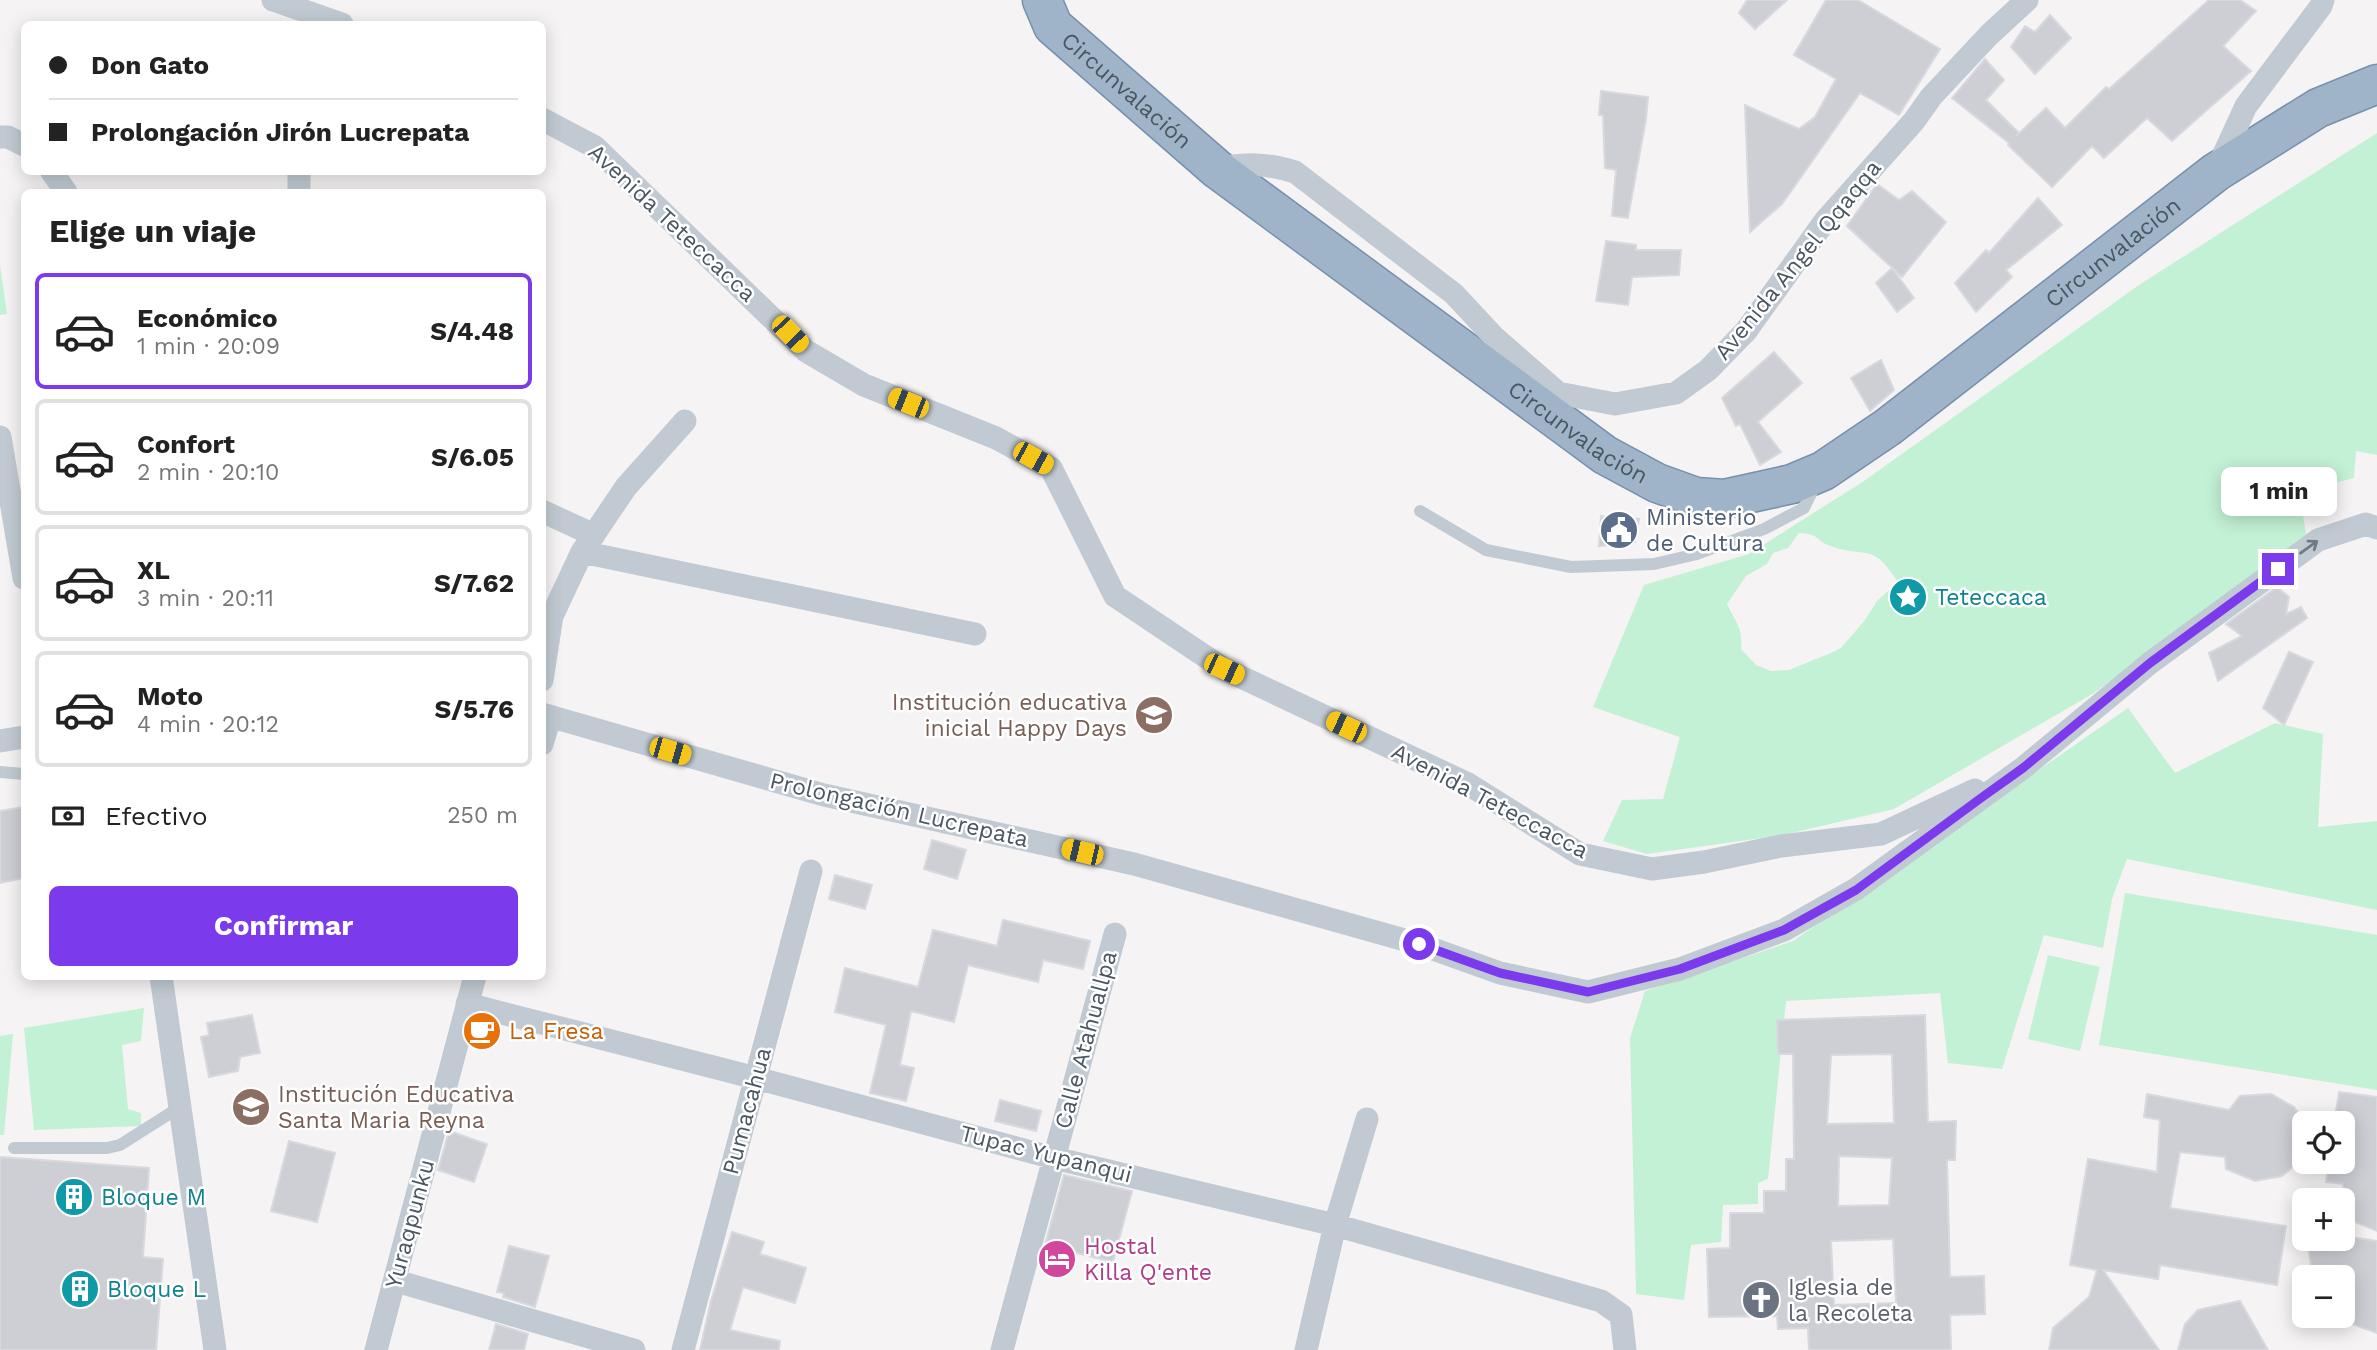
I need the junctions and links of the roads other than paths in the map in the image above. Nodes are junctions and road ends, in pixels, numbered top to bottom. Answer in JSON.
{"nodes":[{"id":1,"x":273,"y":0,"type":"edge"},
{"id":2,"x":1042,"y":0,"type":"edge"},
{"id":3,"x":2027,"y":0,"type":"edge"},
{"id":4,"x":2323,"y":0,"type":"edge"},
{"id":5,"x":333,"y":21,"type":"edge"},
{"id":6,"x":2377,"y":84,"type":"edge"},
{"id":7,"x":546,"y":121,"type":"edge"},
{"id":8,"x":0,"y":137,"type":"edge"},
{"id":9,"x":21,"y":144,"type":"edge"},
{"id":10,"x":1217,"y":169,"type":"junction"},
{"id":11,"x":2216,"y":172,"type":"junction"},
{"id":12,"x":685,"y":421,"type":"dead end"},
{"id":13,"x":0,"y":437,"type":"edge"},
{"id":14,"x":1823,"y":471,"type":"junction"},
{"id":15,"x":1420,"y":511,"type":"dead end"},
{"id":16,"x":546,"y":513,"type":"edge"},
{"id":17,"x":2377,"y":528,"type":"edge"},
{"id":18,"x":588,"y":544,"type":"junction"},
{"id":19,"x":21,"y":560,"type":"edge"},
{"id":20,"x":547,"y":615,"type":"edge"},
{"id":21,"x":975,"y":634,"type":"dead end"},
{"id":22,"x":547,"y":715,"type":"edge"},
{"id":23,"x":21,"y":738,"type":"edge"},
{"id":24,"x":0,"y":741,"type":"edge"},
{"id":25,"x":2023,"y":768,"type":"junction"},
{"id":26,"x":0,"y":772,"type":"edge"},
{"id":27,"x":21,"y":774,"type":"edge"},
{"id":28,"x":811,"y":872,"type":"dead end"},
{"id":29,"x":1115,"y":933,"type":"dead end"},
{"id":30,"x":162,"y":980,"type":"edge"},
{"id":31,"x":474,"y":980,"type":"edge"},
{"id":32,"x":467,"y":1004,"type":"junction"},
{"id":33,"x":756,"y":1077,"type":"junction"},
{"id":34,"x":180,"y":1107,"type":"junction"},
{"id":35,"x":1367,"y":1118,"type":"dead end"},
{"id":36,"x":14,"y":1149,"type":"dead end"},
{"id":37,"x":1054,"y":1158,"type":"junction"},
{"id":38,"x":1335,"y":1225,"type":"junction"},
{"id":39,"x":396,"y":1281,"type":"junction"},
{"id":40,"x":215,"y":1350,"type":"edge"},
{"id":41,"x":376,"y":1350,"type":"edge"},
{"id":42,"x":634,"y":1350,"type":"edge"},
{"id":43,"x":683,"y":1350,"type":"edge"},
{"id":44,"x":1002,"y":1350,"type":"edge"},
{"id":45,"x":1306,"y":1350,"type":"edge"},
{"id":46,"x":1625,"y":1350,"type":"edge"}],
"edges":[{"from":1,"to":5,"type":"street"},
{"from":2,"to":10,"type":"highway","name":"Circunvalación"},
{"from":3,"to":10,"type":"street","name":"Avenida Angel Qqaqqa"},
{"from":4,"to":11,"type":"street"},
{"from":6,"to":11,"type":"highway","name":"Circunvalación"},
{"from":7,"to":25,"type":"street","name":"Avenida Teteccacca"},
{"from":8,"to":9,"type":"street"},
{"from":10,"to":14,"type":"highway","name":"Circunvalación"},
{"from":11,"to":14,"type":"highway","name":"Circunvalación"},
{"from":12,"to":18,"type":"street"},
{"from":13,"to":19,"type":"street"},
{"from":14,"to":15,"type":"lane"},
{"from":16,"to":18,"type":"street"},
{"from":25,"to":17,"type":"street","one_way":true},
{"from":18,"to":20,"type":"street"},
{"from":18,"to":21,"type":"street"},
{"from":22,"to":25,"type":"street","name":"Prolongación Lucrepata"},
{"from":23,"to":24,"type":"street"},
{"from":26,"to":27,"type":"lane"},
{"from":28,"to":33,"type":"street","name":"Pumacahua"},
{"from":29,"to":37,"type":"street","name":"Calle Atahuallpa"},
{"from":30,"to":34,"type":"street"},
{"from":31,"to":32,"type":"street","name":"Yuraqpunku"},
{"from":32,"to":33,"type":"street","name":"Tupac Yupanqui"},
{"from":32,"to":39,"type":"street","name":"Yuraqpunku"},
{"from":33,"to":37,"type":"street","name":"Tupac Yupanqui"},
{"from":33,"to":43,"type":"street","name":"Pumacahua"},
{"from":34,"to":36,"type":"lane"},
{"from":34,"to":40,"type":"street"},
{"from":35,"to":38,"type":"street"},
{"from":37,"to":38,"type":"street","name":"Tupac Yupanqui"},
{"from":37,"to":44,"type":"street","name":"Calle Atahuallpa"},
{"from":38,"to":45,"type":"street"},
{"from":38,"to":46,"type":"street","name":"Tupac Yupanqui"},
{"from":39,"to":41,"type":"street","name":"Yuraqpunku"},
{"from":39,"to":42,"type":"street"}]}
